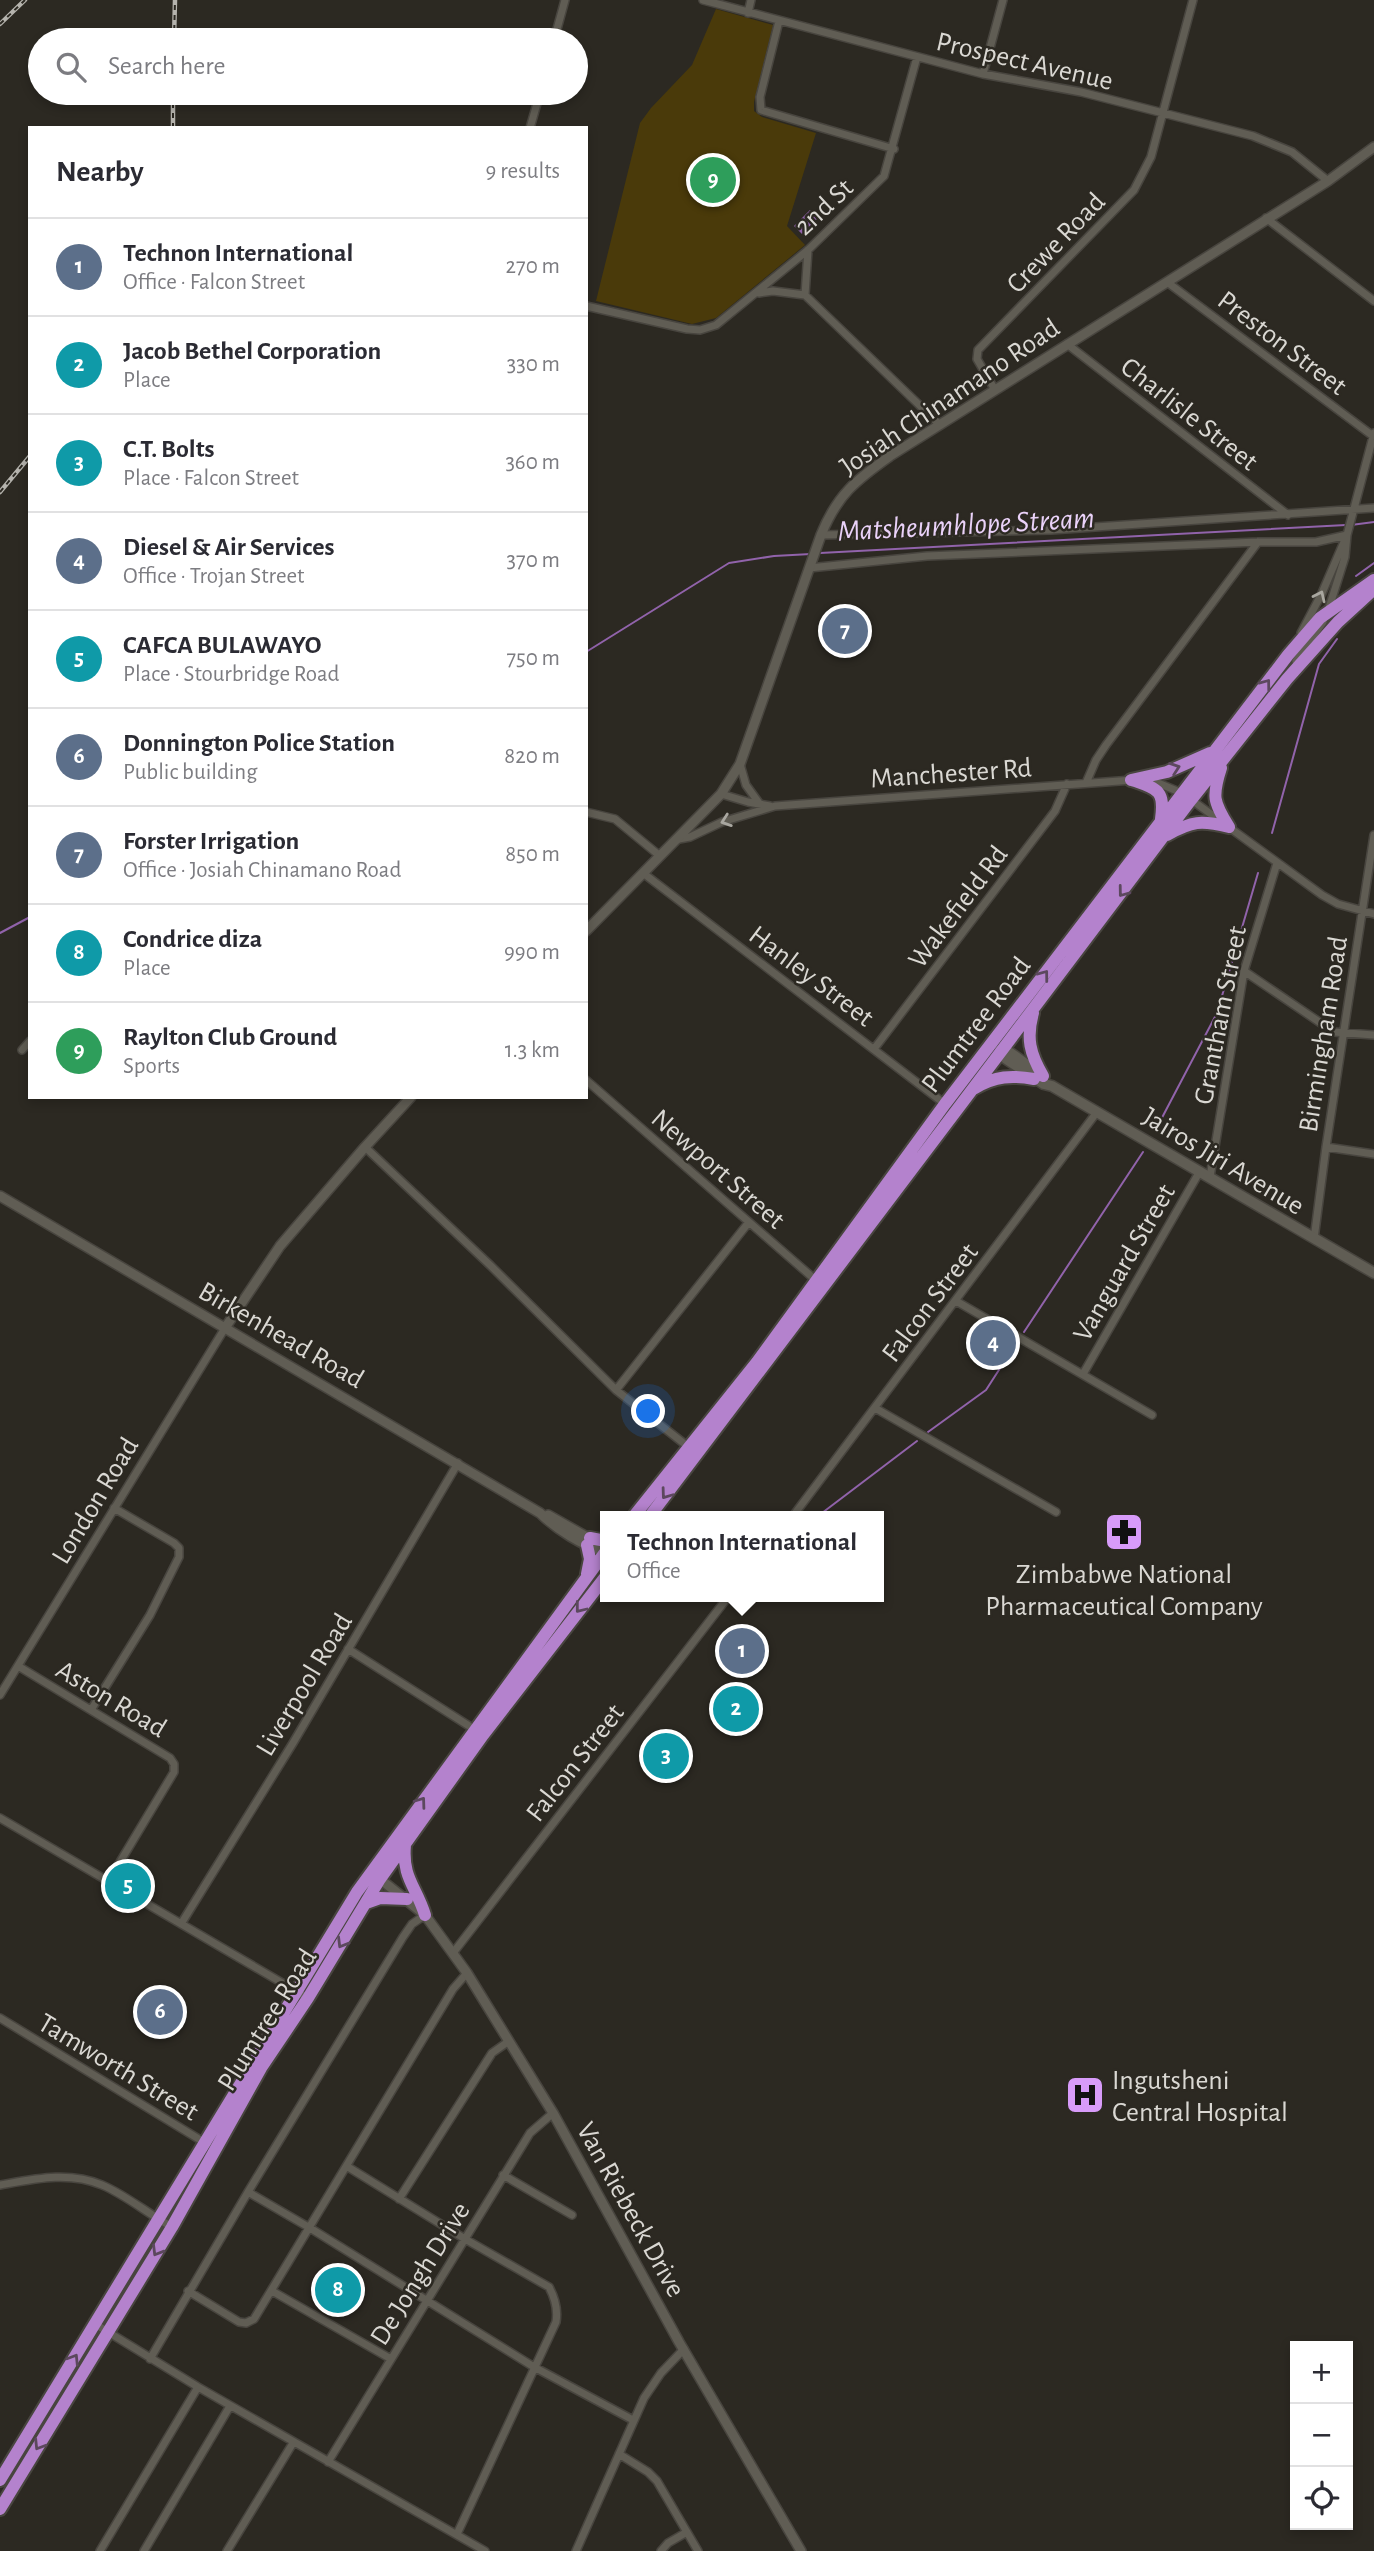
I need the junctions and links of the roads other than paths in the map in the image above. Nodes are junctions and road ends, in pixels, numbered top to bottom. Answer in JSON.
{"nodes":[{"id":1,"x":565,"y":0,"type":"edge"},
{"id":2,"x":703,"y":0,"type":"edge"},
{"id":3,"x":751,"y":0,"type":"edge"},
{"id":4,"x":1003,"y":0,"type":"edge"},
{"id":5,"x":1193,"y":0,"type":"edge"},
{"id":6,"x":748,"y":13,"type":"junction"},
{"id":7,"x":779,"y":21,"type":"junction"},
{"id":8,"x":557,"y":28,"type":"edge"},
{"id":9,"x":917,"y":57,"type":"junction"},
{"id":10,"x":983,"y":74,"type":"junction"},
{"id":11,"x":537,"y":105,"type":"edge"},
{"id":12,"x":1162,"y":113,"type":"junction"},
{"id":13,"x":531,"y":126,"type":"edge"},
{"id":14,"x":1374,"y":148,"type":"edge"},
{"id":15,"x":894,"y":149,"type":"junction"},
{"id":16,"x":1328,"y":181,"type":"junction"},
{"id":17,"x":1266,"y":218,"type":"junction"},
{"id":18,"x":808,"y":250,"type":"junction"},
{"id":19,"x":1167,"y":282,"type":"junction"},
{"id":20,"x":756,"y":295,"type":"junction"},
{"id":21,"x":805,"y":295,"type":"junction"},
{"id":22,"x":1374,"y":301,"type":"edge"},
{"id":23,"x":588,"y":306,"type":"edge"},
{"id":24,"x":1067,"y":344,"type":"junction"},
{"id":25,"x":995,"y":390,"type":"junction"},
{"id":26,"x":940,"y":425,"type":"junction"},
{"id":27,"x":1374,"y":434,"type":"edge"},
{"id":28,"x":1374,"y":508,"type":"edge"},
{"id":29,"x":1352,"y":512,"type":"junction"},
{"id":30,"x":1288,"y":515,"type":"junction"},
{"id":31,"x":1347,"y":533,"type":"junction"},
{"id":32,"x":821,"y":535,"type":"junction"},
{"id":33,"x":1258,"y":542,"type":"junction"},
{"id":34,"x":810,"y":567,"type":"junction"},
{"id":35,"x":1374,"y":580,"type":"edge"},
{"id":36,"x":1374,"y":589,"type":"edge"},
{"id":37,"x":1328,"y":612,"type":"junction"},
{"id":38,"x":1288,"y":655,"type":"junction"},
{"id":39,"x":1287,"y":680,"type":"junction"},
{"id":40,"x":1220,"y":755,"type":"junction"},
{"id":41,"x":740,"y":764,"type":"junction"},
{"id":42,"x":1131,"y":780,"type":"junction"},
{"id":43,"x":1086,"y":783,"type":"junction"},
{"id":44,"x":1067,"y":784,"type":"junction"},
{"id":45,"x":721,"y":794,"type":"junction"},
{"id":46,"x":1187,"y":796,"type":"junction"},
{"id":47,"x":759,"y":803,"type":"junction"},
{"id":48,"x":775,"y":806,"type":"junction"},
{"id":49,"x":588,"y":812,"type":"edge"},
{"id":50,"x":1161,"y":820,"type":"junction"},
{"id":51,"x":1229,"y":827,"type":"junction"},
{"id":52,"x":1374,"y":835,"type":"edge"},
{"id":53,"x":1163,"y":836,"type":"junction"},
{"id":54,"x":679,"y":839,"type":"junction"},
{"id":55,"x":660,"y":856,"type":"junction"},
{"id":56,"x":1277,"y":863,"type":"junction"},
{"id":57,"x":643,"y":873,"type":"junction"},
{"id":58,"x":1362,"y":912,"type":"junction"},
{"id":59,"x":1374,"y":914,"type":"edge"},
{"id":60,"x":588,"y":929,"type":"edge"},
{"id":61,"x":1244,"y":971,"type":"junction"},
{"id":62,"x":1035,"y":1006,"type":"junction"},
{"id":63,"x":1002,"y":1029,"type":"junction"},
{"id":64,"x":1344,"y":1034,"type":"junction"},
{"id":65,"x":1374,"y":1035,"type":"edge"},
{"id":66,"x":28,"y":1043,"type":"edge"},
{"id":67,"x":874,"y":1049,"type":"junction"},
{"id":68,"x":22,"y":1050,"type":"dead end"},
{"id":69,"x":1000,"y":1050,"type":"junction"},
{"id":70,"x":979,"y":1058,"type":"junction"},
{"id":71,"x":1043,"y":1080,"type":"junction"},
{"id":72,"x":588,"y":1082,"type":"edge"},
{"id":73,"x":969,"y":1092,"type":"junction"},
{"id":74,"x":409,"y":1099,"type":"edge"},
{"id":75,"x":950,"y":1107,"type":"junction"},
{"id":76,"x":1097,"y":1112,"type":"junction"},
{"id":77,"x":365,"y":1147,"type":"junction"},
{"id":78,"x":1326,"y":1147,"type":"junction"},
{"id":79,"x":1374,"y":1154,"type":"edge"},
{"id":80,"x":1200,"y":1171,"type":"junction"},
{"id":81,"x":1210,"y":1177,"type":"junction"},
{"id":82,"x":0,"y":1196,"type":"edge"},
{"id":83,"x":749,"y":1222,"type":"junction"},
{"id":84,"x":1314,"y":1240,"type":"junction"},
{"id":85,"x":1374,"y":1273,"type":"edge"},
{"id":86,"x":821,"y":1285,"type":"junction"},
{"id":87,"x":956,"y":1301,"type":"junction"},
{"id":88,"x":225,"y":1328,"type":"junction"},
{"id":89,"x":1083,"y":1374,"type":"junction"},
{"id":90,"x":616,"y":1390,"type":"junction"},
{"id":91,"x":875,"y":1408,"type":"junction"},
{"id":92,"x":1153,"y":1415,"type":"dead end"},
{"id":93,"x":693,"y":1450,"type":"junction"},
{"id":94,"x":458,"y":1463,"type":"junction"},
{"id":95,"x":114,"y":1508,"type":"junction"},
{"id":96,"x":638,"y":1511,"type":"edge"},
{"id":97,"x":653,"y":1511,"type":"edge"},
{"id":98,"x":797,"y":1511,"type":"edge"},
{"id":99,"x":1056,"y":1512,"type":"dead end"},
{"id":100,"x":600,"y":1541,"type":"edge"},
{"id":101,"x":589,"y":1542,"type":"junction"},
{"id":102,"x":600,"y":1550,"type":"edge"},
{"id":103,"x":600,"y":1560,"type":"edge"},
{"id":104,"x":586,"y":1578,"type":"junction"},
{"id":105,"x":600,"y":1583,"type":"edge"},
{"id":106,"x":724,"y":1602,"type":"edge"},
{"id":107,"x":348,"y":1649,"type":"junction"},
{"id":108,"x":18,"y":1666,"type":"junction"},
{"id":109,"x":0,"y":1695,"type":"edge"},
{"id":110,"x":91,"y":1710,"type":"junction"},
{"id":111,"x":478,"y":1732,"type":"junction"},
{"id":112,"x":0,"y":1818,"type":"edge"},
{"id":113,"x":405,"y":1844,"type":"junction"},
{"id":114,"x":381,"y":1857,"type":"junction"},
{"id":115,"x":380,"y":1879,"type":"junction"},
{"id":116,"x":108,"y":1882,"type":"junction"},
{"id":117,"x":357,"y":1892,"type":"junction"},
{"id":118,"x":407,"y":1899,"type":"junction"},
{"id":119,"x":366,"y":1903,"type":"junction"},
{"id":120,"x":425,"y":1915,"type":"junction"},
{"id":121,"x":181,"y":1924,"type":"junction"},
{"id":122,"x":453,"y":1953,"type":"junction"},
{"id":123,"x":467,"y":1973,"type":"junction"},
{"id":124,"x":302,"y":1995,"type":"junction"},
{"id":125,"x":0,"y":2018,"type":"edge"},
{"id":126,"x":509,"y":2041,"type":"junction"},
{"id":127,"x":553,"y":2113,"type":"junction"},
{"id":128,"x":204,"y":2142,"type":"junction"},
{"id":129,"x":216,"y":2150,"type":"junction"},
{"id":130,"x":348,"y":2167,"type":"junction"},
{"id":131,"x":503,"y":2175,"type":"junction"},
{"id":132,"x":0,"y":2185,"type":"edge"},
{"id":133,"x":248,"y":2192,"type":"junction"},
{"id":134,"x":399,"y":2199,"type":"junction"},
{"id":135,"x":572,"y":2215,"type":"dead end"},
{"id":136,"x":159,"y":2220,"type":"junction"},
{"id":137,"x":172,"y":2227,"type":"junction"},
{"id":138,"x":310,"y":2228,"type":"junction"},
{"id":139,"x":465,"y":2239,"type":"junction"},
{"id":140,"x":188,"y":2291,"type":"junction"},
{"id":141,"x":272,"y":2291,"type":"junction"},
{"id":142,"x":427,"y":2300,"type":"junction"},
{"id":143,"x":95,"y":2325,"type":"junction"},
{"id":144,"x":108,"y":2332,"type":"junction"},
{"id":145,"x":684,"y":2349,"type":"junction"},
{"id":146,"x":150,"y":2359,"type":"junction"},
{"id":147,"x":391,"y":2359,"type":"junction"},
{"id":148,"x":534,"y":2367,"type":"junction"},
{"id":149,"x":198,"y":2387,"type":"junction"},
{"id":150,"x":230,"y":2406,"type":"junction"},
{"id":151,"x":633,"y":2420,"type":"junction"},
{"id":152,"x":293,"y":2443,"type":"junction"},
{"id":153,"x":618,"y":2454,"type":"junction"},
{"id":154,"x":328,"y":2462,"type":"junction"},
{"id":155,"x":1,"y":2476,"type":"edge"},
{"id":156,"x":15,"y":2483,"type":"junction"},
{"id":157,"x":0,"y":2509,"type":"edge"},
{"id":158,"x":687,"y":2532,"type":"junction"},
{"id":159,"x":457,"y":2534,"type":"junction"},
{"id":160,"x":100,"y":2551,"type":"edge"},
{"id":161,"x":144,"y":2551,"type":"edge"},
{"id":162,"x":228,"y":2551,"type":"edge"},
{"id":163,"x":485,"y":2551,"type":"edge"},
{"id":164,"x":576,"y":2551,"type":"edge"},
{"id":165,"x":662,"y":2551,"type":"edge"},
{"id":166,"x":698,"y":2551,"type":"edge"},
{"id":167,"x":801,"y":2551,"type":"edge"}],
"edges":[{"from":1,"to":8,"type":"street"},
{"from":2,"to":6,"type":"street","name":"Prospect Avenue"},
{"from":3,"to":6,"type":"street"},
{"from":4,"to":10,"type":"street"},
{"from":5,"to":12,"type":"street"},
{"from":6,"to":7,"type":"street","name":"Prospect Avenue"},
{"from":7,"to":9,"type":"street","name":"Prospect Avenue"},
{"from":7,"to":15,"type":"street"},
{"from":9,"to":10,"type":"street","name":"Prospect Avenue"},
{"from":9,"to":15,"type":"street","name":"2nd St"},
{"from":10,"to":12,"type":"street","name":"Prospect Avenue"},
{"from":11,"to":13,"type":"street"},
{"from":12,"to":16,"type":"street","name":"Prospect Avenue"},
{"from":12,"to":25,"type":"street","name":"Crewe Road"},
{"from":14,"to":16,"type":"street","name":"Josiah Chinamano Road"},
{"from":15,"to":18,"type":"street","name":"2nd St"},
{"from":16,"to":17,"type":"street","name":"Josiah Chinamano Road"},
{"from":17,"to":19,"type":"street","name":"Josiah Chinamano Road"},
{"from":17,"to":22,"type":"street"},
{"from":18,"to":20,"type":"street","name":"2nd St"},
{"from":18,"to":21,"type":"street"},
{"from":19,"to":24,"type":"street","name":"Josiah Chinamano Road"},
{"from":19,"to":27,"type":"street","name":"Preston Street"},
{"from":20,"to":21,"type":"street"},
{"from":20,"to":23,"type":"street","name":"2nd St"},
{"from":21,"to":26,"type":"street"},
{"from":24,"to":25,"type":"street","name":"Josiah Chinamano Road"},
{"from":24,"to":30,"type":"street","name":"Charlisle Street"},
{"from":25,"to":26,"type":"street","name":"Josiah Chinamano Road"},
{"from":26,"to":32,"type":"street","name":"Josiah Chinamano Road"},
{"from":27,"to":29,"type":"street"},
{"from":28,"to":29,"type":"street"},
{"from":29,"to":30,"type":"street"},
{"from":29,"to":31,"type":"street"},
{"from":30,"to":32,"type":"street"},
{"from":31,"to":33,"type":"street"},
{"from":31,"to":37,"type":"street"},
{"from":38,"to":31,"type":"street","one_way":true},
{"from":32,"to":34,"type":"street","name":"Josiah Chinamano Road"},
{"from":33,"to":34,"type":"street"},
{"from":33,"to":43,"type":"street"},
{"from":34,"to":41,"type":"street","name":"Josiah Chinamano Road"},
{"from":35,"to":37,"type":"highway","name":"Plumtree Road"},
{"from":36,"to":39,"type":"highway","name":"Plumtree Road"},
{"from":37,"to":38,"type":"highway","name":"Plumtree Road"},
{"from":37,"to":39,"type":"street"},
{"from":40,"to":38,"type":"highway","name":"Plumtree Road","one_way":true},
{"from":39,"to":40,"type":"highway","name":"Plumtree Road"},
{"from":42,"to":40,"type":"highway","one_way":true},
{"from":40,"to":46,"type":"highway","name":"Plumtree Road"},
{"from":40,"to":51,"type":"highway"},
{"from":41,"to":45,"type":"street","name":"Josiah Chinamano Road"},
{"from":41,"to":47,"type":"street"},
{"from":42,"to":43,"type":"street","name":"Manchester Rd"},
{"from":42,"to":46,"type":"street","name":"Manchester Rd"},
{"from":42,"to":50,"type":"highway"},
{"from":43,"to":44,"type":"street","name":"Manchester Rd"},
{"from":44,"to":48,"type":"street","name":"Manchester Rd"},
{"from":44,"to":67,"type":"street","name":"Wakefield Rd"},
{"from":45,"to":47,"type":"street"},
{"from":45,"to":54,"type":"street","name":"Josiah Chinamano Road"},
{"from":46,"to":50,"type":"highway","name":"Plumtree Road"},
{"from":46,"to":51,"type":"street","name":"Manchester Rd"},
{"from":46,"to":53,"type":"highway","name":"Plumtree Road"},
{"from":47,"to":48,"type":"street"},
{"from":48,"to":54,"type":"street","one_way":true},
{"from":49,"to":55,"type":"street"},
{"from":63,"to":50,"type":"highway","name":"Plumtree Road","one_way":true},
{"from":51,"to":53,"type":"highway"},
{"from":51,"to":56,"type":"street","name":"Manchester Rd"},
{"from":52,"to":58,"type":"street","name":"Birmingham Road"},
{"from":53,"to":62,"type":"highway","name":"Plumtree Road","one_way":true},
{"from":54,"to":55,"type":"street","name":"Josiah Chinamano Road"},
{"from":55,"to":57,"type":"street","name":"Josiah Chinamano Road"},
{"from":56,"to":58,"type":"street","name":"Manchester Rd"},
{"from":56,"to":61,"type":"street","name":"Grantham Street"},
{"from":57,"to":60,"type":"street","name":"Josiah Chinamano Road"},
{"from":57,"to":67,"type":"street","name":"Hanley Street"},
{"from":58,"to":59,"type":"street","name":"Manchester Rd"},
{"from":58,"to":64,"type":"street","name":"Birmingham Road"},
{"from":61,"to":64,"type":"street"},
{"from":61,"to":81,"type":"street","name":"Grantham Street"},
{"from":62,"to":69,"type":"highway","name":"Plumtree Road"},
{"from":62,"to":71,"type":"highway"},
{"from":63,"to":69,"type":"highway"},
{"from":63,"to":70,"type":"highway","name":"Plumtree Road"},
{"from":64,"to":65,"type":"street"},
{"from":64,"to":78,"type":"street","name":"Birmingham Road"},
{"from":66,"to":68,"type":"street"},
{"from":67,"to":75,"type":"street","name":"Hanley Street"},
{"from":69,"to":70,"type":"highway"},
{"from":69,"to":71,"type":"main road","name":"Jairos Jiri Avenue"},
{"from":69,"to":73,"type":"highway","name":"Plumtree Road"},
{"from":70,"to":75,"type":"highway","name":"Plumtree Road"},
{"from":71,"to":73,"type":"highway"},
{"from":71,"to":76,"type":"main road","name":"Jairos Jiri Avenue"},
{"from":72,"to":83,"type":"street","name":"Newport Street"},
{"from":73,"to":75,"type":"highway","name":"Plumtree Road"},
{"from":74,"to":77,"type":"street"},
{"from":75,"to":86,"type":"highway","name":"Plumtree Road"},
{"from":76,"to":80,"type":"main road","name":"Jairos Jiri Avenue"},
{"from":76,"to":87,"type":"street","name":"Falcon Street"},
{"from":77,"to":88,"type":"street"},
{"from":77,"to":90,"type":"street"},
{"from":78,"to":79,"type":"street"},
{"from":78,"to":84,"type":"street","name":"Birmingham Road"},
{"from":80,"to":81,"type":"main road","name":"Jairos Jiri Avenue"},
{"from":80,"to":89,"type":"street","name":"Vanguard Street"},
{"from":81,"to":84,"type":"main road","name":"Jairos Jiri Avenue"},
{"from":82,"to":88,"type":"street","name":"Birkenhead Road"},
{"from":83,"to":86,"type":"street","name":"Newport Street"},
{"from":83,"to":90,"type":"street"},
{"from":84,"to":85,"type":"main road","name":"Jairos Jiri Avenue"},
{"from":86,"to":93,"type":"highway","name":"Plumtree Road"},
{"from":87,"to":89,"type":"street"},
{"from":87,"to":91,"type":"street","name":"Falcon Street"},
{"from":88,"to":94,"type":"street","name":"Birkenhead Road"},
{"from":88,"to":95,"type":"street","name":"London Road"},
{"from":89,"to":92,"type":"street"},
{"from":90,"to":93,"type":"street"},
{"from":91,"to":98,"type":"street","name":"Falcon Street"},
{"from":91,"to":99,"type":"street"},
{"from":93,"to":96,"type":"highway","name":"Plumtree Road"},
{"from":93,"to":97,"type":"highway","name":"Plumtree Road","one_way":true},
{"from":94,"to":101,"type":"street","name":"Birkenhead Road"},
{"from":94,"to":107,"type":"street","name":"Liverpool Road"},
{"from":95,"to":108,"type":"street","name":"London Road"},
{"from":95,"to":110,"type":"street"},
{"from":100,"to":101,"type":"highway"},
{"from":101,"to":102,"type":"street","name":"Birkenhead Road"},
{"from":101,"to":104,"type":"highway"},
{"from":103,"to":104,"type":"highway","name":"Plumtree Road"},
{"from":104,"to":111,"type":"highway","name":"Plumtree Road"},
{"from":105,"to":111,"type":"highway","name":"Plumtree Road","one_way":true},
{"from":106,"to":122,"type":"street","name":"Falcon Street"},
{"from":107,"to":111,"type":"street"},
{"from":107,"to":121,"type":"street","name":"Liverpool Road"},
{"from":108,"to":109,"type":"street","name":"London Road"},
{"from":108,"to":110,"type":"street","name":"Aston Road"},
{"from":110,"to":116,"type":"street","name":"Aston Road"},
{"from":111,"to":113,"type":"highway","name":"Plumtree Road"},
{"from":114,"to":111,"type":"highway","name":"Plumtree Road","one_way":true},
{"from":112,"to":116,"type":"street"},
{"from":113,"to":115,"type":"highway","name":"Plumtree Road"},
{"from":113,"to":120,"type":"highway"},
{"from":114,"to":115,"type":"highway"},
{"from":114,"to":117,"type":"highway","name":"Plumtree Road"},
{"from":115,"to":117,"type":"highway"},
{"from":115,"to":118,"type":"street","name":"Van Riebeck Drive"},
{"from":115,"to":119,"type":"highway","name":"Plumtree Road"},
{"from":116,"to":121,"type":"street"},
{"from":117,"to":124,"type":"highway","name":"Plumtree Road"},
{"from":118,"to":119,"type":"highway"},
{"from":118,"to":120,"type":"street","name":"Van Riebeck Drive"},
{"from":119,"to":124,"type":"highway","name":"Plumtree Road","one_way":true},
{"from":120,"to":122,"type":"street","name":"Van Riebeck Drive"},
{"from":120,"to":133,"type":"street"},
{"from":121,"to":124,"type":"street"},
{"from":122,"to":123,"type":"street","name":"Van Riebeck Drive"},
{"from":123,"to":126,"type":"street","name":"Van Riebeck Drive"},
{"from":123,"to":130,"type":"street"},
{"from":124,"to":128,"type":"highway","name":"Plumtree Road"},
{"from":124,"to":129,"type":"highway","name":"Plumtree Road"},
{"from":125,"to":128,"type":"street","name":"Tamworth Street"},
{"from":126,"to":127,"type":"street","name":"Van Riebeck Drive"},
{"from":126,"to":134,"type":"street"},
{"from":127,"to":131,"type":"street","name":"De Jongh Drive"},
{"from":127,"to":145,"type":"street","name":"Van Riebeck Drive"},
{"from":128,"to":129,"type":"street","name":"Tamworth Street"},
{"from":128,"to":136,"type":"highway","name":"Plumtree Road"},
{"from":129,"to":137,"type":"highway","name":"Plumtree Road"},
{"from":130,"to":134,"type":"street"},
{"from":130,"to":138,"type":"street"},
{"from":131,"to":135,"type":"street"},
{"from":131,"to":139,"type":"street","name":"De Jongh Drive"},
{"from":132,"to":136,"type":"street"},
{"from":133,"to":138,"type":"street"},
{"from":133,"to":140,"type":"street"},
{"from":134,"to":139,"type":"street"},
{"from":136,"to":137,"type":"street"},
{"from":136,"to":143,"type":"highway","name":"Plumtree Road"},
{"from":137,"to":144,"type":"highway","name":"Plumtree Road","one_way":true},
{"from":138,"to":141,"type":"street"},
{"from":138,"to":142,"type":"street"},
{"from":139,"to":142,"type":"street","name":"De Jongh Drive"},
{"from":139,"to":148,"type":"street"},
{"from":140,"to":141,"type":"street"},
{"from":140,"to":146,"type":"street"},
{"from":141,"to":147,"type":"street"},
{"from":142,"to":147,"type":"street","name":"De Jongh Drive"},
{"from":142,"to":148,"type":"street"},
{"from":143,"to":144,"type":"street"},
{"from":155,"to":143,"type":"highway","name":"Plumtree Road","one_way":true},
{"from":144,"to":146,"type":"street"},
{"from":144,"to":156,"type":"highway","name":"Plumtree Road","one_way":true},
{"from":145,"to":151,"type":"street"},
{"from":145,"to":167,"type":"street","name":"Van Riebeck Drive"},
{"from":146,"to":149,"type":"street"},
{"from":147,"to":154,"type":"street","name":"De Jongh Drive"},
{"from":148,"to":151,"type":"street"},
{"from":148,"to":159,"type":"street"},
{"from":149,"to":150,"type":"street"},
{"from":149,"to":160,"type":"street"},
{"from":150,"to":152,"type":"street"},
{"from":150,"to":161,"type":"street"},
{"from":151,"to":153,"type":"street"},
{"from":152,"to":154,"type":"street"},
{"from":152,"to":162,"type":"street"},
{"from":153,"to":158,"type":"street"},
{"from":153,"to":164,"type":"street"},
{"from":154,"to":159,"type":"street"},
{"from":155,"to":156,"type":"street"},
{"from":156,"to":157,"type":"highway","name":"Plumtree Road"},
{"from":158,"to":165,"type":"street"},
{"from":158,"to":166,"type":"street"},
{"from":159,"to":163,"type":"street"}]}
